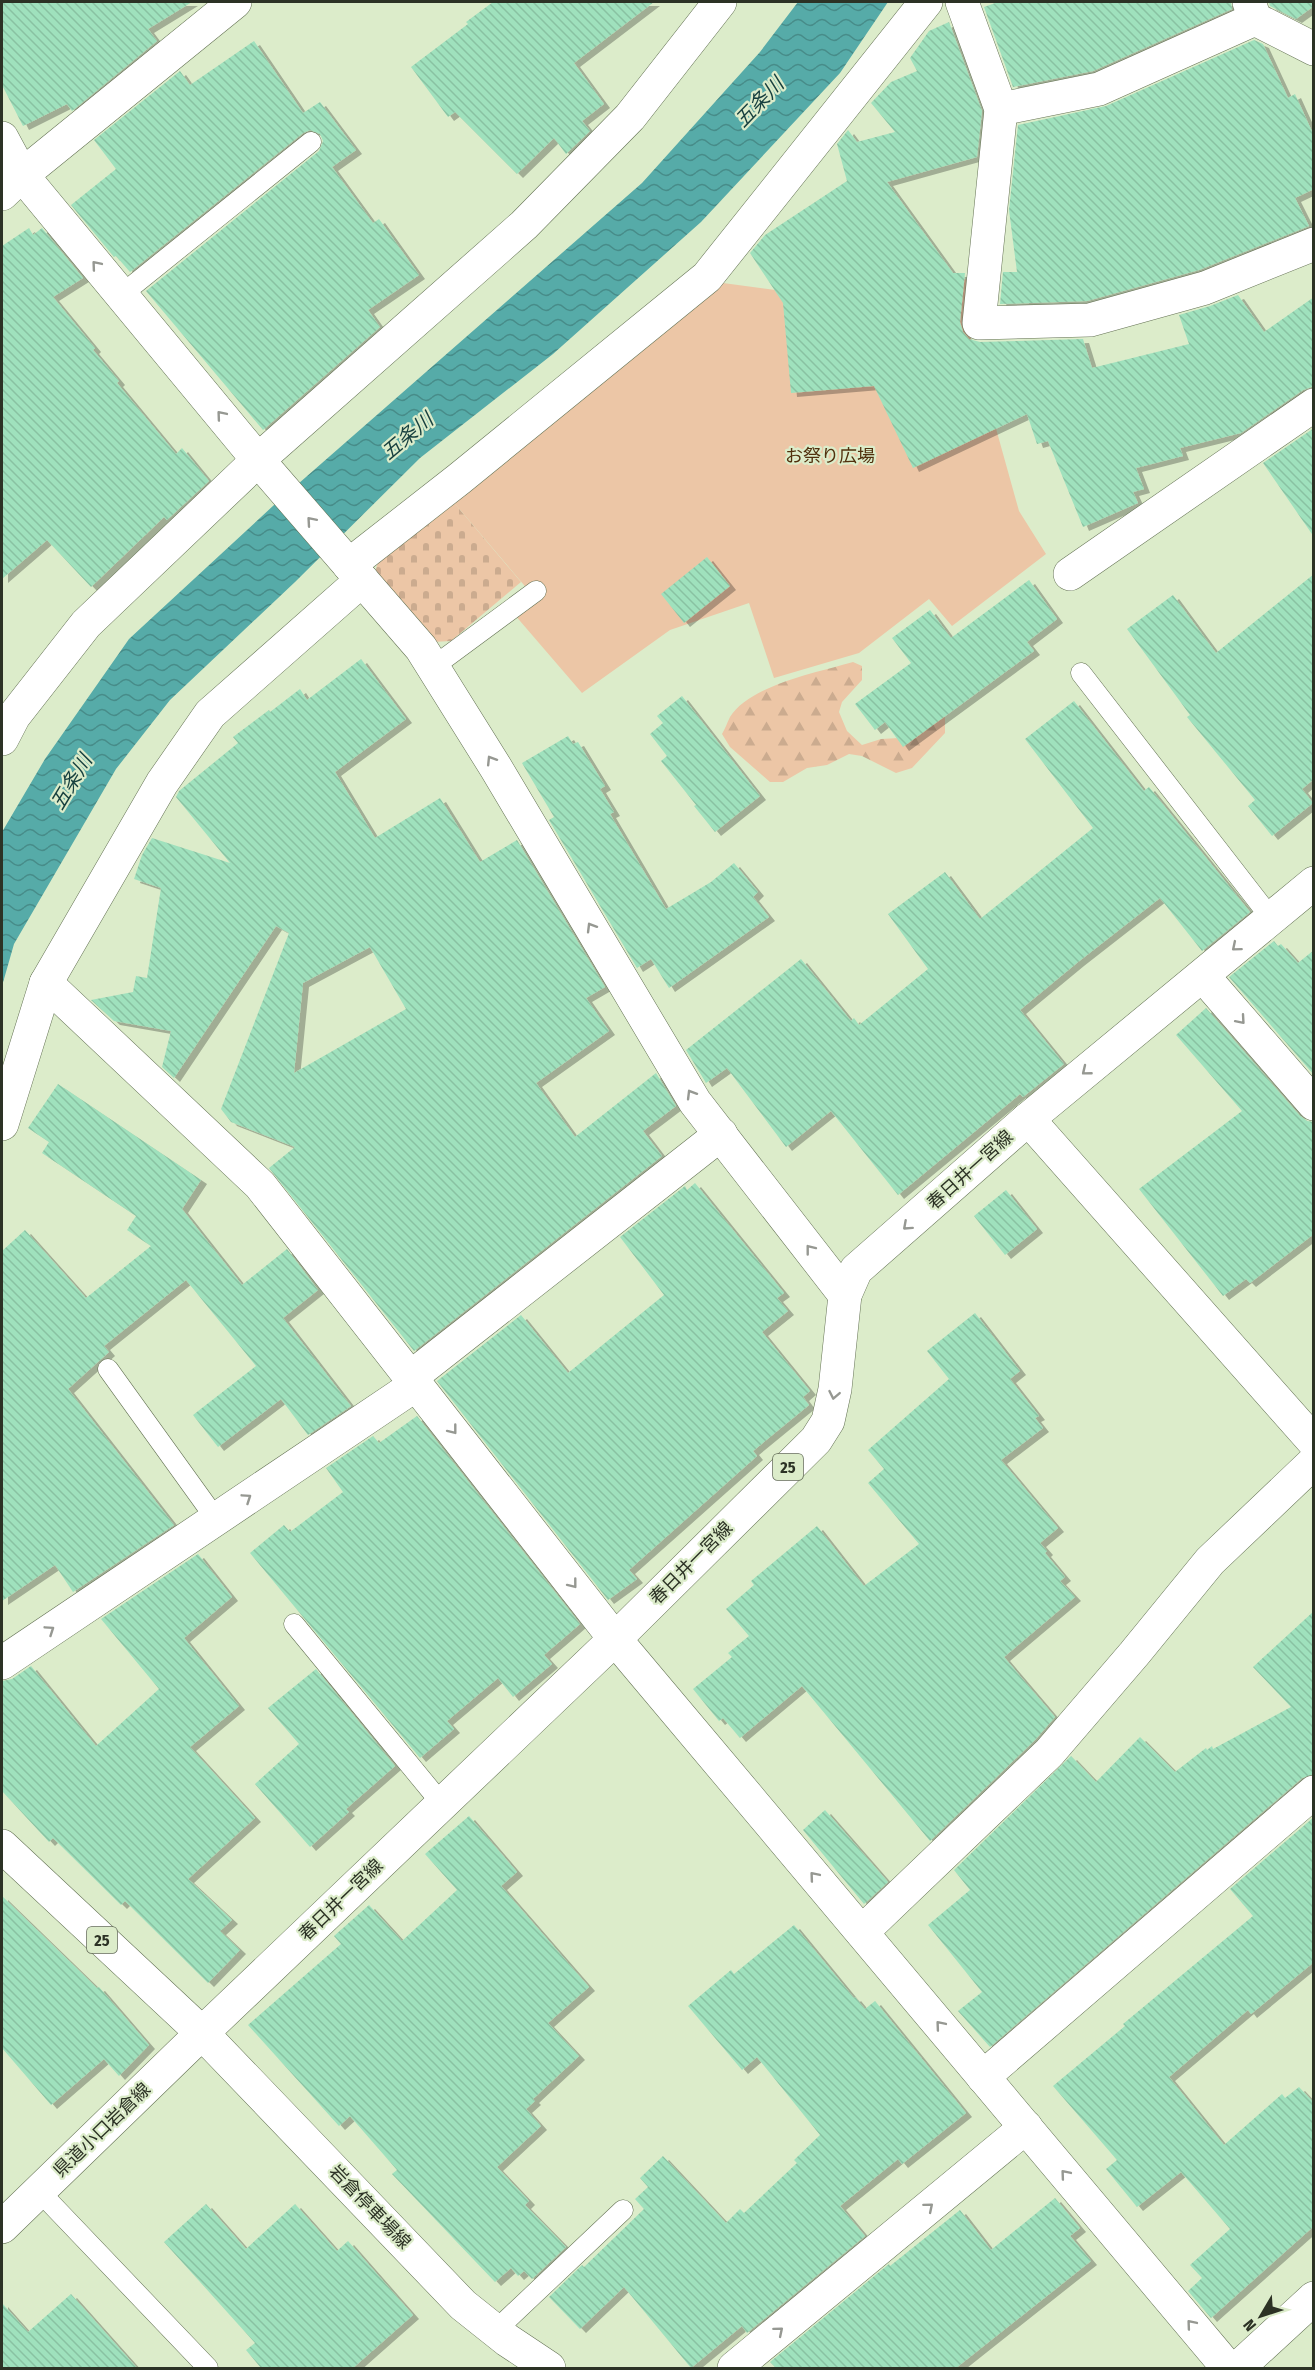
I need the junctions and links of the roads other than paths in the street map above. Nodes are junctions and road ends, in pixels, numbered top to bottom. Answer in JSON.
{"nodes":[{"id":1,"x":235,"y":2,"type":"edge"},
{"id":2,"x":720,"y":2,"type":"edge"},
{"id":3,"x":926,"y":2,"type":"edge"},
{"id":4,"x":962,"y":2,"type":"edge"},
{"id":5,"x":1252,"y":10,"type":"edge"},
{"id":6,"x":1314,"y":49,"type":"edge"},
{"id":7,"x":1001,"y":109,"type":"junction"},
{"id":8,"x":2,"y":138,"type":"edge"},
{"id":9,"x":311,"y":142,"type":"dead end"},
{"id":10,"x":12,"y":184,"type":"edge"},
{"id":11,"x":1314,"y":244,"type":"edge"},
{"id":12,"x":121,"y":295,"type":"junction"},
{"id":13,"x":1314,"y":405,"type":"edge"},
{"id":14,"x":258,"y":460,"type":"junction"},
{"id":15,"x":355,"y":572,"type":"junction"},
{"id":16,"x":1070,"y":574,"type":"dead end"},
{"id":17,"x":536,"y":591,"type":"dead end"},
{"id":18,"x":434,"y":667,"type":"junction"},
{"id":19,"x":1081,"y":673,"type":"dead end"},
{"id":20,"x":2,"y":739,"type":"edge"},
{"id":21,"x":1314,"y":883,"type":"edge"},
{"id":22,"x":1271,"y":918,"type":"junction"},
{"id":23,"x":1203,"y":976,"type":"junction"},
{"id":24,"x":46,"y":983,"type":"junction"},
{"id":25,"x":1314,"y":1104,"type":"edge"},
{"id":26,"x":1028,"y":1119,"type":"junction"},
{"id":27,"x":2,"y":1124,"type":"edge"},
{"id":28,"x":721,"y":1134,"type":"junction"},
{"id":29,"x":845,"y":1295,"type":"junction"},
{"id":30,"x":108,"y":1368,"type":"dead end"},
{"id":31,"x":414,"y":1380,"type":"junction"},
{"id":32,"x":1314,"y":1442,"type":"edge"},
{"id":33,"x":1314,"y":1462,"type":"edge"},
{"id":34,"x":216,"y":1519,"type":"junction"},
{"id":35,"x":294,"y":1624,"type":"dead end"},
{"id":36,"x":615,"y":1639,"type":"junction"},
{"id":37,"x":2,"y":1663,"type":"edge"},
{"id":38,"x":1314,"y":1792,"type":"edge"},
{"id":39,"x":442,"y":1804,"type":"junction"},
{"id":40,"x":2,"y":1846,"type":"edge"},
{"id":41,"x":862,"y":1932,"type":"junction"},
{"id":42,"x":202,"y":2033,"type":"junction"},
{"id":43,"x":983,"y":2077,"type":"junction"},
{"id":44,"x":1026,"y":2127,"type":"junction"},
{"id":45,"x":39,"y":2191,"type":"junction"},
{"id":46,"x":623,"y":2210,"type":"dead end"},
{"id":47,"x":2,"y":2227,"type":"edge"},
{"id":48,"x":1314,"y":2298,"type":"edge"},
{"id":49,"x":495,"y":2331,"type":"junction"},
{"id":50,"x":208,"y":2368,"type":"edge"},
{"id":51,"x":549,"y":2368,"type":"edge"},
{"id":52,"x":734,"y":2368,"type":"edge"},
{"id":53,"x":1228,"y":2368,"type":"edge"},
{"id":54,"x":1238,"y":2368,"type":"edge"}],
"edges":[{"from":1,"to":10,"type":"street"},
{"from":2,"to":14,"type":"street"},
{"from":3,"to":15,"type":"street"},
{"from":4,"to":7,"type":"street"},
{"from":5,"to":6,"type":"street"},
{"from":5,"to":7,"type":"street"},
{"from":7,"to":11,"type":"street"},
{"from":8,"to":10,"type":"street"},
{"from":9,"to":12,"type":"lane"},
{"from":12,"to":10,"type":"street","one_way":true},
{"from":14,"to":12,"type":"street","one_way":true},
{"from":13,"to":16,"type":"street"},
{"from":15,"to":14,"type":"street","one_way":true},
{"from":14,"to":20,"type":"street"},
{"from":15,"to":18,"type":"street"},
{"from":15,"to":24,"type":"street"},
{"from":17,"to":18,"type":"lane"},
{"from":28,"to":18,"type":"street","one_way":true},
{"from":19,"to":22,"type":"lane"},
{"from":21,"to":22,"type":"street","name":"春日井一宮線","number":"25"},
{"from":22,"to":23,"type":"street","name":"春日井一宮線","number":"25","one_way":true},
{"from":23,"to":25,"type":"street","one_way":true},
{"from":23,"to":26,"type":"street","name":"春日井一宮線","number":"25","one_way":true},
{"from":24,"to":27,"type":"street"},
{"from":24,"to":31,"type":"street"},
{"from":26,"to":29,"type":"street","name":"春日井一宮線","number":"25","one_way":true},
{"from":26,"to":32,"type":"street"},
{"from":29,"to":28,"type":"street","one_way":true},
{"from":28,"to":31,"type":"street"},
{"from":29,"to":36,"type":"street","name":"春日井一宮線","number":"25","one_way":true},
{"from":30,"to":34,"type":"lane"},
{"from":34,"to":31,"type":"street","one_way":true},
{"from":31,"to":36,"type":"street","one_way":true},
{"from":33,"to":41,"type":"street"},
{"from":37,"to":34,"type":"street","one_way":true},
{"from":35,"to":39,"type":"lane"},
{"from":36,"to":39,"type":"street","name":"春日井一宮線","number":"25"},
{"from":41,"to":36,"type":"street","one_way":true},
{"from":38,"to":43,"type":"street"},
{"from":39,"to":42,"type":"street","name":"春日井一宮線","number":"25"},
{"from":40,"to":42,"type":"street","number":"25"},
{"from":43,"to":41,"type":"street","one_way":true},
{"from":42,"to":45,"type":"street","name":"県道小口岩倉線"},
{"from":42,"to":49,"type":"street","name":"岩倉停車場線"},
{"from":43,"to":44,"type":"street"},
{"from":52,"to":44,"type":"street","one_way":true},
{"from":53,"to":44,"type":"street","one_way":true},
{"from":45,"to":47,"type":"street","name":"県道小口岩倉線"},
{"from":45,"to":50,"type":"lane"},
{"from":46,"to":49,"type":"lane"},
{"from":48,"to":54,"type":"street"},
{"from":49,"to":51,"type":"street","name":"岩倉停車場線"}]}
